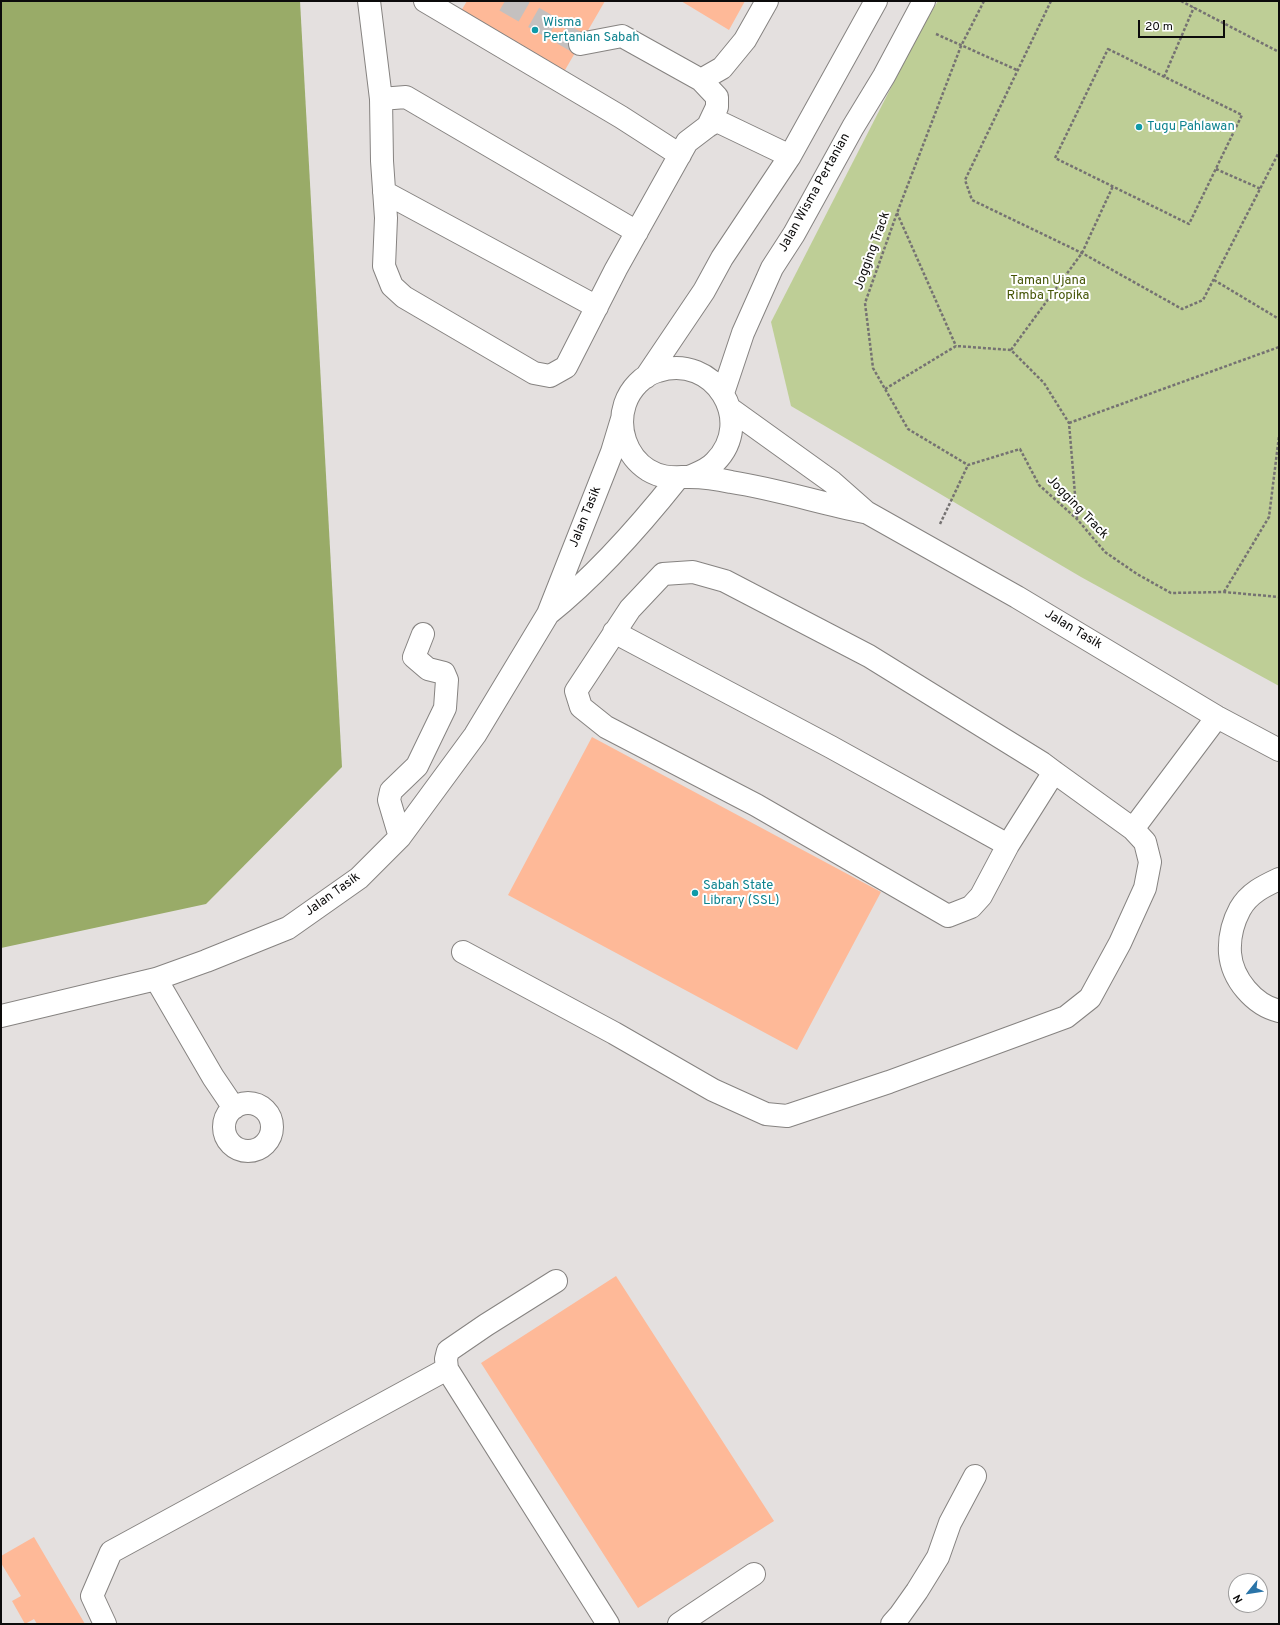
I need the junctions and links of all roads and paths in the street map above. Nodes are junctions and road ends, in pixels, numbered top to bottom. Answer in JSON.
{"nodes":[{"id":1,"x":370,"y":1,"type":"edge"},
{"id":2,"x":425,"y":1,"type":"edge"},
{"id":3,"x":767,"y":1,"type":"edge"},
{"id":4,"x":876,"y":1,"type":"edge"},
{"id":5,"x":924,"y":1,"type":"edge"},
{"id":6,"x":984,"y":1,"type":"edge"},
{"id":7,"x":1051,"y":1,"type":"edge"},
{"id":8,"x":1181,"y":1,"type":"edge"},
{"id":9,"x":1194,"y":8,"type":"junction"},
{"id":10,"x":913,"y":21,"type":"junction"},
{"id":11,"x":580,"y":44,"type":"tunnel mouth"},
{"id":12,"x":961,"y":46,"type":"junction"},
{"id":13,"x":1279,"y":52,"type":"edge"},
{"id":14,"x":1017,"y":70,"type":"junction"},
{"id":15,"x":1164,"y":77,"type":"junction"},
{"id":16,"x":701,"y":80,"type":"junction"},
{"id":17,"x":381,"y":99,"type":"junction"},
{"id":18,"x":708,"y":126,"type":"junction"},
{"id":19,"x":1279,"y":152,"type":"edge"},
{"id":20,"x":680,"y":156,"type":"junction"},
{"id":21,"x":790,"y":156,"type":"junction"},
{"id":22,"x":1216,"y":169,"type":"junction"},
{"id":23,"x":1113,"y":186,"type":"junction"},
{"id":24,"x":1261,"y":189,"type":"junction"},
{"id":25,"x":384,"y":192,"type":"junction"},
{"id":26,"x":897,"y":213,"type":"junction"},
{"id":27,"x":637,"y":232,"type":"junction"},
{"id":28,"x":1082,"y":253,"type":"junction"},
{"id":29,"x":1214,"y":280,"type":"junction"},
{"id":30,"x":597,"y":307,"type":"junction"},
{"id":31,"x":1279,"y":320,"type":"edge"},
{"id":32,"x":956,"y":346,"type":"junction"},
{"id":33,"x":1279,"y":347,"type":"edge"},
{"id":34,"x":1011,"y":350,"type":"junction"},
{"id":35,"x":646,"y":377,"type":"junction"},
{"id":36,"x":885,"y":389,"type":"junction"},
{"id":37,"x":726,"y":401,"type":"junction"},
{"id":38,"x":622,"y":419,"type":"junction"},
{"id":39,"x":1069,"y":423,"type":"junction"},
{"id":40,"x":1279,"y":436,"type":"edge"},
{"id":41,"x":968,"y":465,"type":"junction"},
{"id":42,"x":683,"y":477,"type":"junction"},
{"id":43,"x":866,"y":512,"type":"junction"},
{"id":44,"x":1077,"y":519,"type":"junction"},
{"id":45,"x":928,"y":547,"type":"junction"},
{"id":46,"x":1224,"y":592,"type":"junction"},
{"id":47,"x":1279,"y":597,"type":"edge"},
{"id":48,"x":548,"y":614,"type":"junction"},
{"id":49,"x":614,"y":632,"type":"junction"},
{"id":50,"x":423,"y":634,"type":"dead end"},
{"id":51,"x":1217,"y":716,"type":"junction"},
{"id":52,"x":1279,"y":750,"type":"edge"},
{"id":53,"x":1054,"y":772,"type":"junction"},
{"id":54,"x":1133,"y":829,"type":"junction"},
{"id":55,"x":400,"y":837,"type":"junction"},
{"id":56,"x":1008,"y":846,"type":"junction"},
{"id":57,"x":1279,"y":879,"type":"edge"},
{"id":58,"x":463,"y":952,"type":"dead end"},
{"id":59,"x":156,"y":979,"type":"junction"},
{"id":60,"x":1279,"y":1011,"type":"edge"},
{"id":61,"x":1,"y":1016,"type":"edge"},
{"id":62,"x":234,"y":1108,"type":"dead end"},
{"id":63,"x":556,"y":1281,"type":"dead end"},
{"id":64,"x":447,"y":1369,"type":"junction"},
{"id":65,"x":974,"y":1476,"type":"dead end"},
{"id":66,"x":754,"y":1574,"type":"dead end"},
{"id":67,"x":105,"y":1624,"type":"edge"},
{"id":68,"x":608,"y":1624,"type":"edge"},
{"id":69,"x":680,"y":1624,"type":"edge"},
{"id":70,"x":892,"y":1624,"type":"edge"}],
"edges":[{"from":1,"to":17,"type":"street"},
{"from":2,"to":20,"type":"street"},
{"from":3,"to":16,"type":"street"},
{"from":4,"to":21,"type":"street"},
{"from":5,"to":10,"type":"street","name":"Jalan Wisma Pertanian"},
{"from":6,"to":12,"type":"path","name":"Jogging Track"},
{"from":7,"to":14,"type":"path"},
{"from":8,"to":9,"type":"path"},
{"from":9,"to":13,"type":"path"},
{"from":9,"to":15,"type":"path"},
{"from":10,"to":12,"type":"path"},
{"from":10,"to":37,"type":"street","name":"Jalan Wisma Pertanian"},
{"from":11,"to":16,"type":"street"},
{"from":12,"to":14,"type":"path"},
{"from":12,"to":26,"type":"path","name":"Jogging Track"},
{"from":14,"to":28,"type":"path"},
{"from":15,"to":22,"type":"path"},
{"from":15,"to":23,"type":"path"},
{"from":16,"to":18,"type":"street"},
{"from":17,"to":25,"type":"street"},
{"from":17,"to":27,"type":"street"},
{"from":18,"to":20,"type":"street"},
{"from":18,"to":21,"type":"street"},
{"from":19,"to":24,"type":"path"},
{"from":20,"to":27,"type":"street"},
{"from":21,"to":35,"type":"street"},
{"from":22,"to":23,"type":"path"},
{"from":22,"to":24,"type":"path"},
{"from":23,"to":28,"type":"path"},
{"from":24,"to":29,"type":"path"},
{"from":25,"to":30,"type":"street"},
{"from":25,"to":30,"type":"street"},
{"from":26,"to":32,"type":"path"},
{"from":26,"to":36,"type":"path","name":"Jogging Track"},
{"from":27,"to":30,"type":"street"},
{"from":28,"to":29,"type":"path"},
{"from":28,"to":34,"type":"path"},
{"from":29,"to":31,"type":"path"},
{"from":32,"to":34,"type":"path"},
{"from":32,"to":36,"type":"path"},
{"from":33,"to":39,"type":"path"},
{"from":34,"to":39,"type":"path"},
{"from":35,"to":37,"type":"street"},
{"from":35,"to":38,"type":"street"},
{"from":36,"to":41,"type":"path","name":"Jogging Track"},
{"from":37,"to":42,"type":"street"},
{"from":37,"to":43,"type":"street","name":"Jalan Tasik"},
{"from":38,"to":42,"type":"street"},
{"from":38,"to":48,"type":"street","name":"Jalan Tasik"},
{"from":39,"to":44,"type":"path"},
{"from":40,"to":46,"type":"path"},
{"from":41,"to":44,"type":"path","name":"Jogging Track"},
{"from":41,"to":45,"type":"path"},
{"from":42,"to":43,"type":"street","name":"Jalan Tasik"},
{"from":42,"to":48,"type":"street","name":"Jalan Tasik"},
{"from":43,"to":45,"type":"street","name":"Jalan Tasik"},
{"from":44,"to":46,"type":"path","name":"Jogging Track"},
{"from":45,"to":51,"type":"street","name":"Jalan Tasik"},
{"from":46,"to":47,"type":"path","name":"Jogging Track"},
{"from":48,"to":55,"type":"street","name":"Jalan Tasik"},
{"from":49,"to":53,"type":"street"},
{"from":49,"to":56,"type":"street"},
{"from":49,"to":56,"type":"street"},
{"from":50,"to":55,"type":"street"},
{"from":51,"to":52,"type":"street","name":"Jalan Tasik"},
{"from":51,"to":54,"type":"street"},
{"from":53,"to":54,"type":"street"},
{"from":53,"to":56,"type":"street"},
{"from":54,"to":58,"type":"street"},
{"from":55,"to":59,"type":"street","name":"Jalan Tasik"},
{"from":57,"to":60,"type":"street"},
{"from":59,"to":61,"type":"street","name":"Jalan Tasik"},
{"from":59,"to":62,"type":"street"},
{"from":63,"to":64,"type":"street"},
{"from":64,"to":67,"type":"street"},
{"from":64,"to":68,"type":"street"},
{"from":65,"to":70,"type":"street"},
{"from":66,"to":69,"type":"street"}]}
